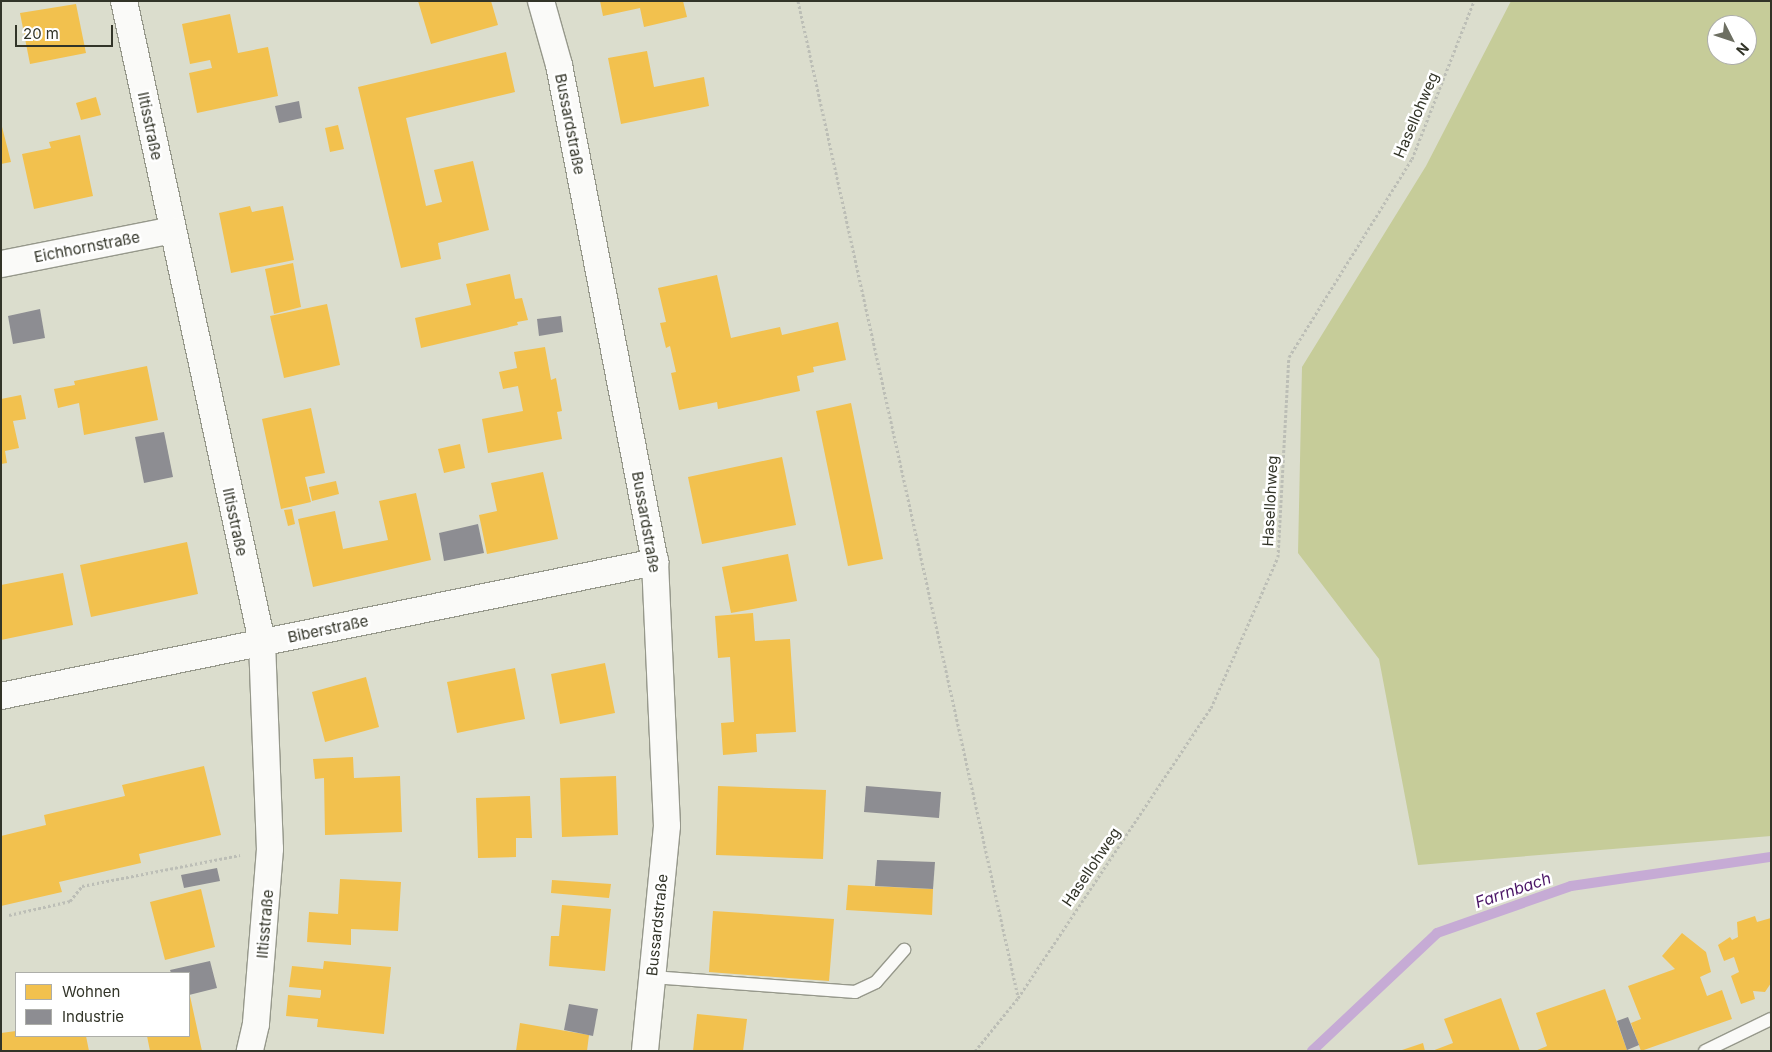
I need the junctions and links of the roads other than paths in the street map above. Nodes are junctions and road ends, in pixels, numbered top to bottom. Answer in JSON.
{"nodes":[{"id":1,"x":124,"y":1,"type":"edge"},
{"id":2,"x":541,"y":1,"type":"edge"},
{"id":3,"x":172,"y":230,"type":"junction"},
{"id":4,"x":1,"y":264,"type":"edge"},
{"id":5,"x":655,"y":562,"type":"junction"},
{"id":6,"x":262,"y":642,"type":"junction"},
{"id":7,"x":1,"y":696,"type":"edge"},
{"id":8,"x":904,"y":950,"type":"dead end"},
{"id":9,"x":652,"y":978,"type":"junction"},
{"id":10,"x":1771,"y":1019,"type":"edge"},
{"id":11,"x":250,"y":1051,"type":"edge"},
{"id":12,"x":645,"y":1051,"type":"edge"},
{"id":13,"x":1705,"y":1051,"type":"edge"}],
"edges":[{"from":1,"to":3,"type":"street","name":"Iltisstraße"},
{"from":2,"to":5,"type":"street","name":"Bussardstraße"},
{"from":3,"to":4,"type":"street","name":"Eichhornstraße"},
{"from":3,"to":6,"type":"street","name":"Iltisstraße"},
{"from":5,"to":6,"type":"street","name":"Biberstraße"},
{"from":5,"to":9,"type":"street","name":"Bussardstraße"},
{"from":6,"to":7,"type":"street","name":"Biberstraße"},
{"from":6,"to":11,"type":"street","name":"Iltisstraße"},
{"from":8,"to":9,"type":"lane"},
{"from":9,"to":12,"type":"street","name":"Bussardstraße"},
{"from":10,"to":13,"type":"lane"}]}
